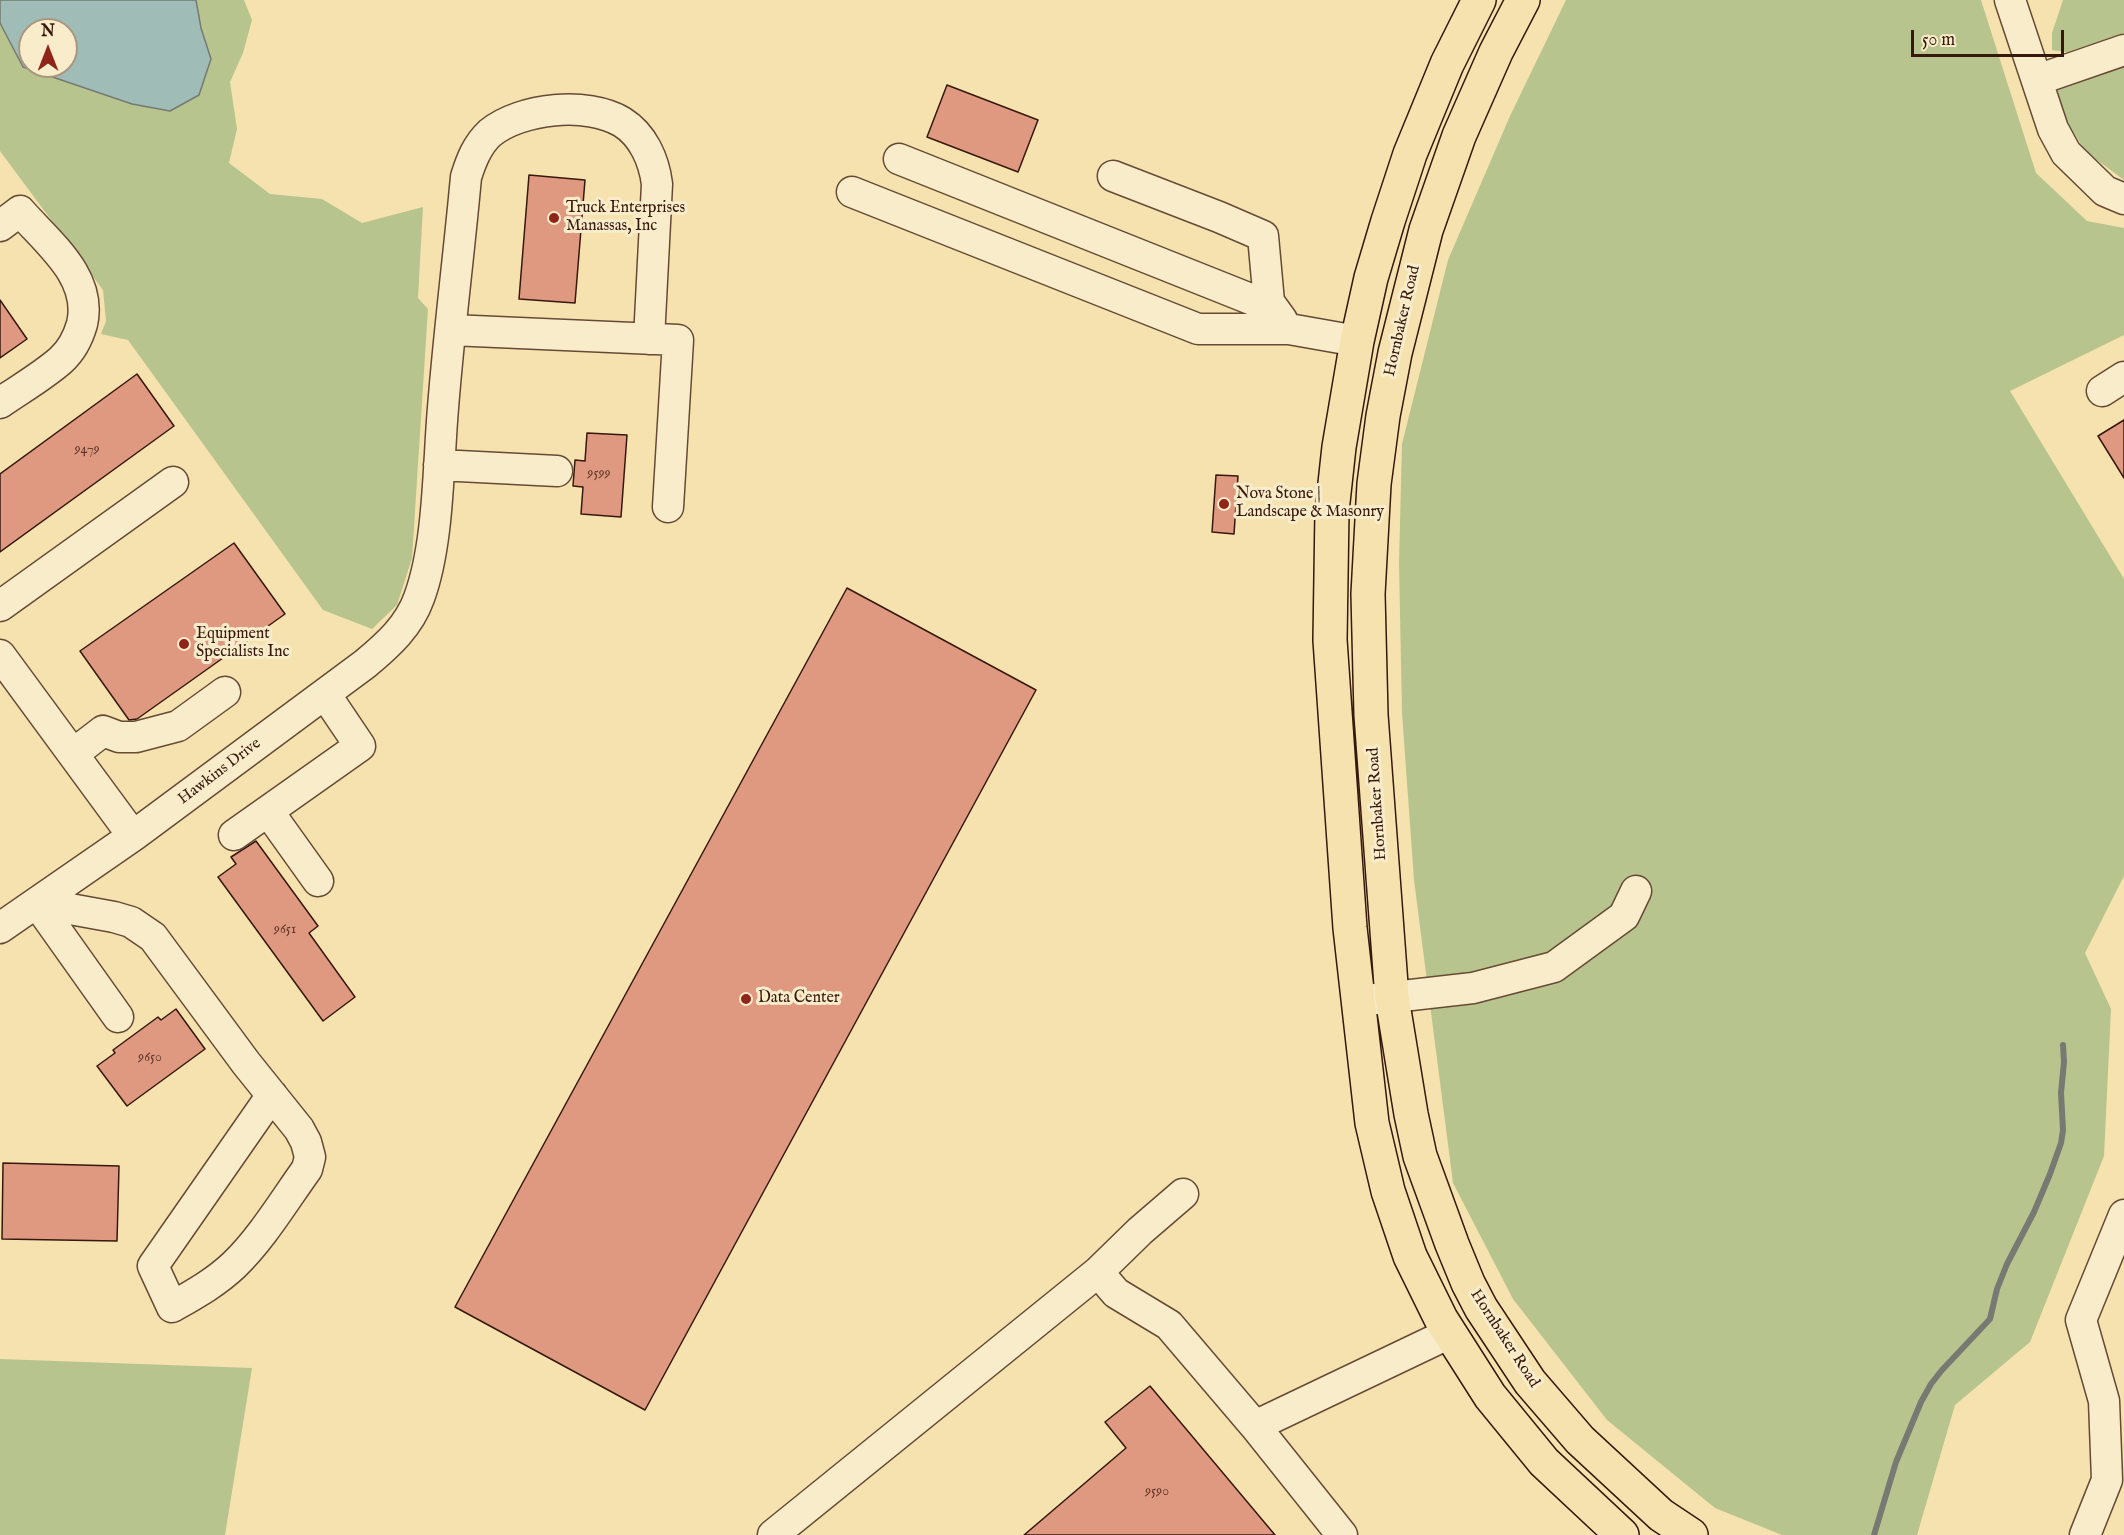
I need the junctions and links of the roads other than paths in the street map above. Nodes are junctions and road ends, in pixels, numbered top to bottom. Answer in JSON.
{"nodes":[{"id":1,"x":1479,"y":0,"type":"edge"},
{"id":2,"x":1524,"y":0,"type":"edge"},
{"id":3,"x":2010,"y":0,"type":"edge"},
{"id":4,"x":2124,"y":50,"type":"edge"},
{"id":5,"x":2037,"y":80,"type":"junction"},
{"id":6,"x":899,"y":159,"type":"dead end"},
{"id":7,"x":1113,"y":176,"type":"dead end"},
{"id":8,"x":852,"y":192,"type":"dead end"},
{"id":9,"x":2124,"y":200,"type":"edge"},
{"id":10,"x":0,"y":226,"type":"edge"},
{"id":11,"x":1281,"y":319,"type":"junction"},
{"id":12,"x":451,"y":330,"type":"junction"},
{"id":13,"x":649,"y":339,"type":"junction"},
{"id":14,"x":1357,"y":341,"type":"junction"},
{"id":15,"x":0,"y":403,"type":"edge"},
{"id":16,"x":438,"y":465,"type":"junction"},
{"id":17,"x":557,"y":471,"type":"dead end"},
{"id":18,"x":173,"y":482,"type":"dead end"},
{"id":19,"x":668,"y":507,"type":"dead end"},
{"id":20,"x":0,"y":606,"type":"edge"},
{"id":21,"x":0,"y":655,"type":"edge"},
{"id":22,"x":225,"y":692,"type":"dead end"},
{"id":23,"x":325,"y":694,"type":"junction"},
{"id":24,"x":73,"y":754,"type":"junction"},
{"id":25,"x":268,"y":811,"type":"junction"},
{"id":26,"x":234,"y":835,"type":"dead end"},
{"id":27,"x":134,"y":836,"type":"junction"},
{"id":28,"x":318,"y":881,"type":"dead end"},
{"id":29,"x":1636,"y":891,"type":"dead end"},
{"id":30,"x":37,"y":903,"type":"junction"},
{"id":31,"x":0,"y":928,"type":"edge"},
{"id":32,"x":1392,"y":998,"type":"junction"},
{"id":33,"x":1358,"y":1001,"type":"junction"},
{"id":34,"x":118,"y":1017,"type":"dead end"},
{"id":35,"x":272,"y":1095,"type":"junction"},
{"id":36,"x":1183,"y":1194,"type":"dead end"},
{"id":37,"x":2124,"y":1215,"type":"edge"},
{"id":38,"x":1098,"y":1272,"type":"junction"},
{"id":39,"x":1450,"y":1333,"type":"junction"},
{"id":40,"x":1255,"y":1426,"type":"junction"},
{"id":41,"x":773,"y":1535,"type":"edge"},
{"id":42,"x":1342,"y":1535,"type":"edge"},
{"id":43,"x":1622,"y":1535,"type":"edge"},
{"id":44,"x":1690,"y":1535,"type":"edge"},
{"id":45,"x":2085,"y":1535,"type":"edge"}],
"edges":[{"from":1,"to":14,"type":"main road"},
{"from":2,"to":32,"type":"main road","name":"Hornbaker Road"},
{"from":3,"to":5,"type":"street"},
{"from":4,"to":5,"type":"street"},
{"from":5,"to":9,"type":"street"},
{"from":6,"to":11,"type":"street"},
{"from":7,"to":11,"type":"street"},
{"from":8,"to":11,"type":"street"},
{"from":10,"to":15,"type":"street"},
{"from":11,"to":14,"type":"street"},
{"from":12,"to":13,"type":"street"},
{"from":12,"to":13,"type":"street","name":"Hawkins Drive"},
{"from":12,"to":16,"type":"street","name":"Hawkins Drive"},
{"from":13,"to":19,"type":"street"},
{"from":14,"to":33,"type":"main road"},
{"from":16,"to":17,"type":"street"},
{"from":16,"to":23,"type":"street","name":"Hawkins Drive"},
{"from":18,"to":20,"type":"street"},
{"from":21,"to":24,"type":"street"},
{"from":22,"to":24,"type":"street"},
{"from":23,"to":25,"type":"street"},
{"from":23,"to":27,"type":"street","name":"Hawkins Drive"},
{"from":24,"to":27,"type":"street"},
{"from":25,"to":26,"type":"street"},
{"from":25,"to":28,"type":"street"},
{"from":27,"to":30,"type":"street","name":"Hawkins Drive"},
{"from":29,"to":32,"type":"street"},
{"from":30,"to":31,"type":"street","name":"Hawkins Drive"},
{"from":30,"to":34,"type":"street"},
{"from":30,"to":35,"type":"street"},
{"from":32,"to":33,"type":"street"},
{"from":32,"to":44,"type":"main road","name":"Hornbaker Road"},
{"from":33,"to":39,"type":"main road"},
{"from":35,"to":35,"type":"street"},
{"from":36,"to":38,"type":"street"},
{"from":37,"to":45,"type":"street"},
{"from":38,"to":40,"type":"street"},
{"from":38,"to":41,"type":"street"},
{"from":39,"to":40,"type":"street"},
{"from":39,"to":43,"type":"main road"},
{"from":40,"to":42,"type":"street"}]}
